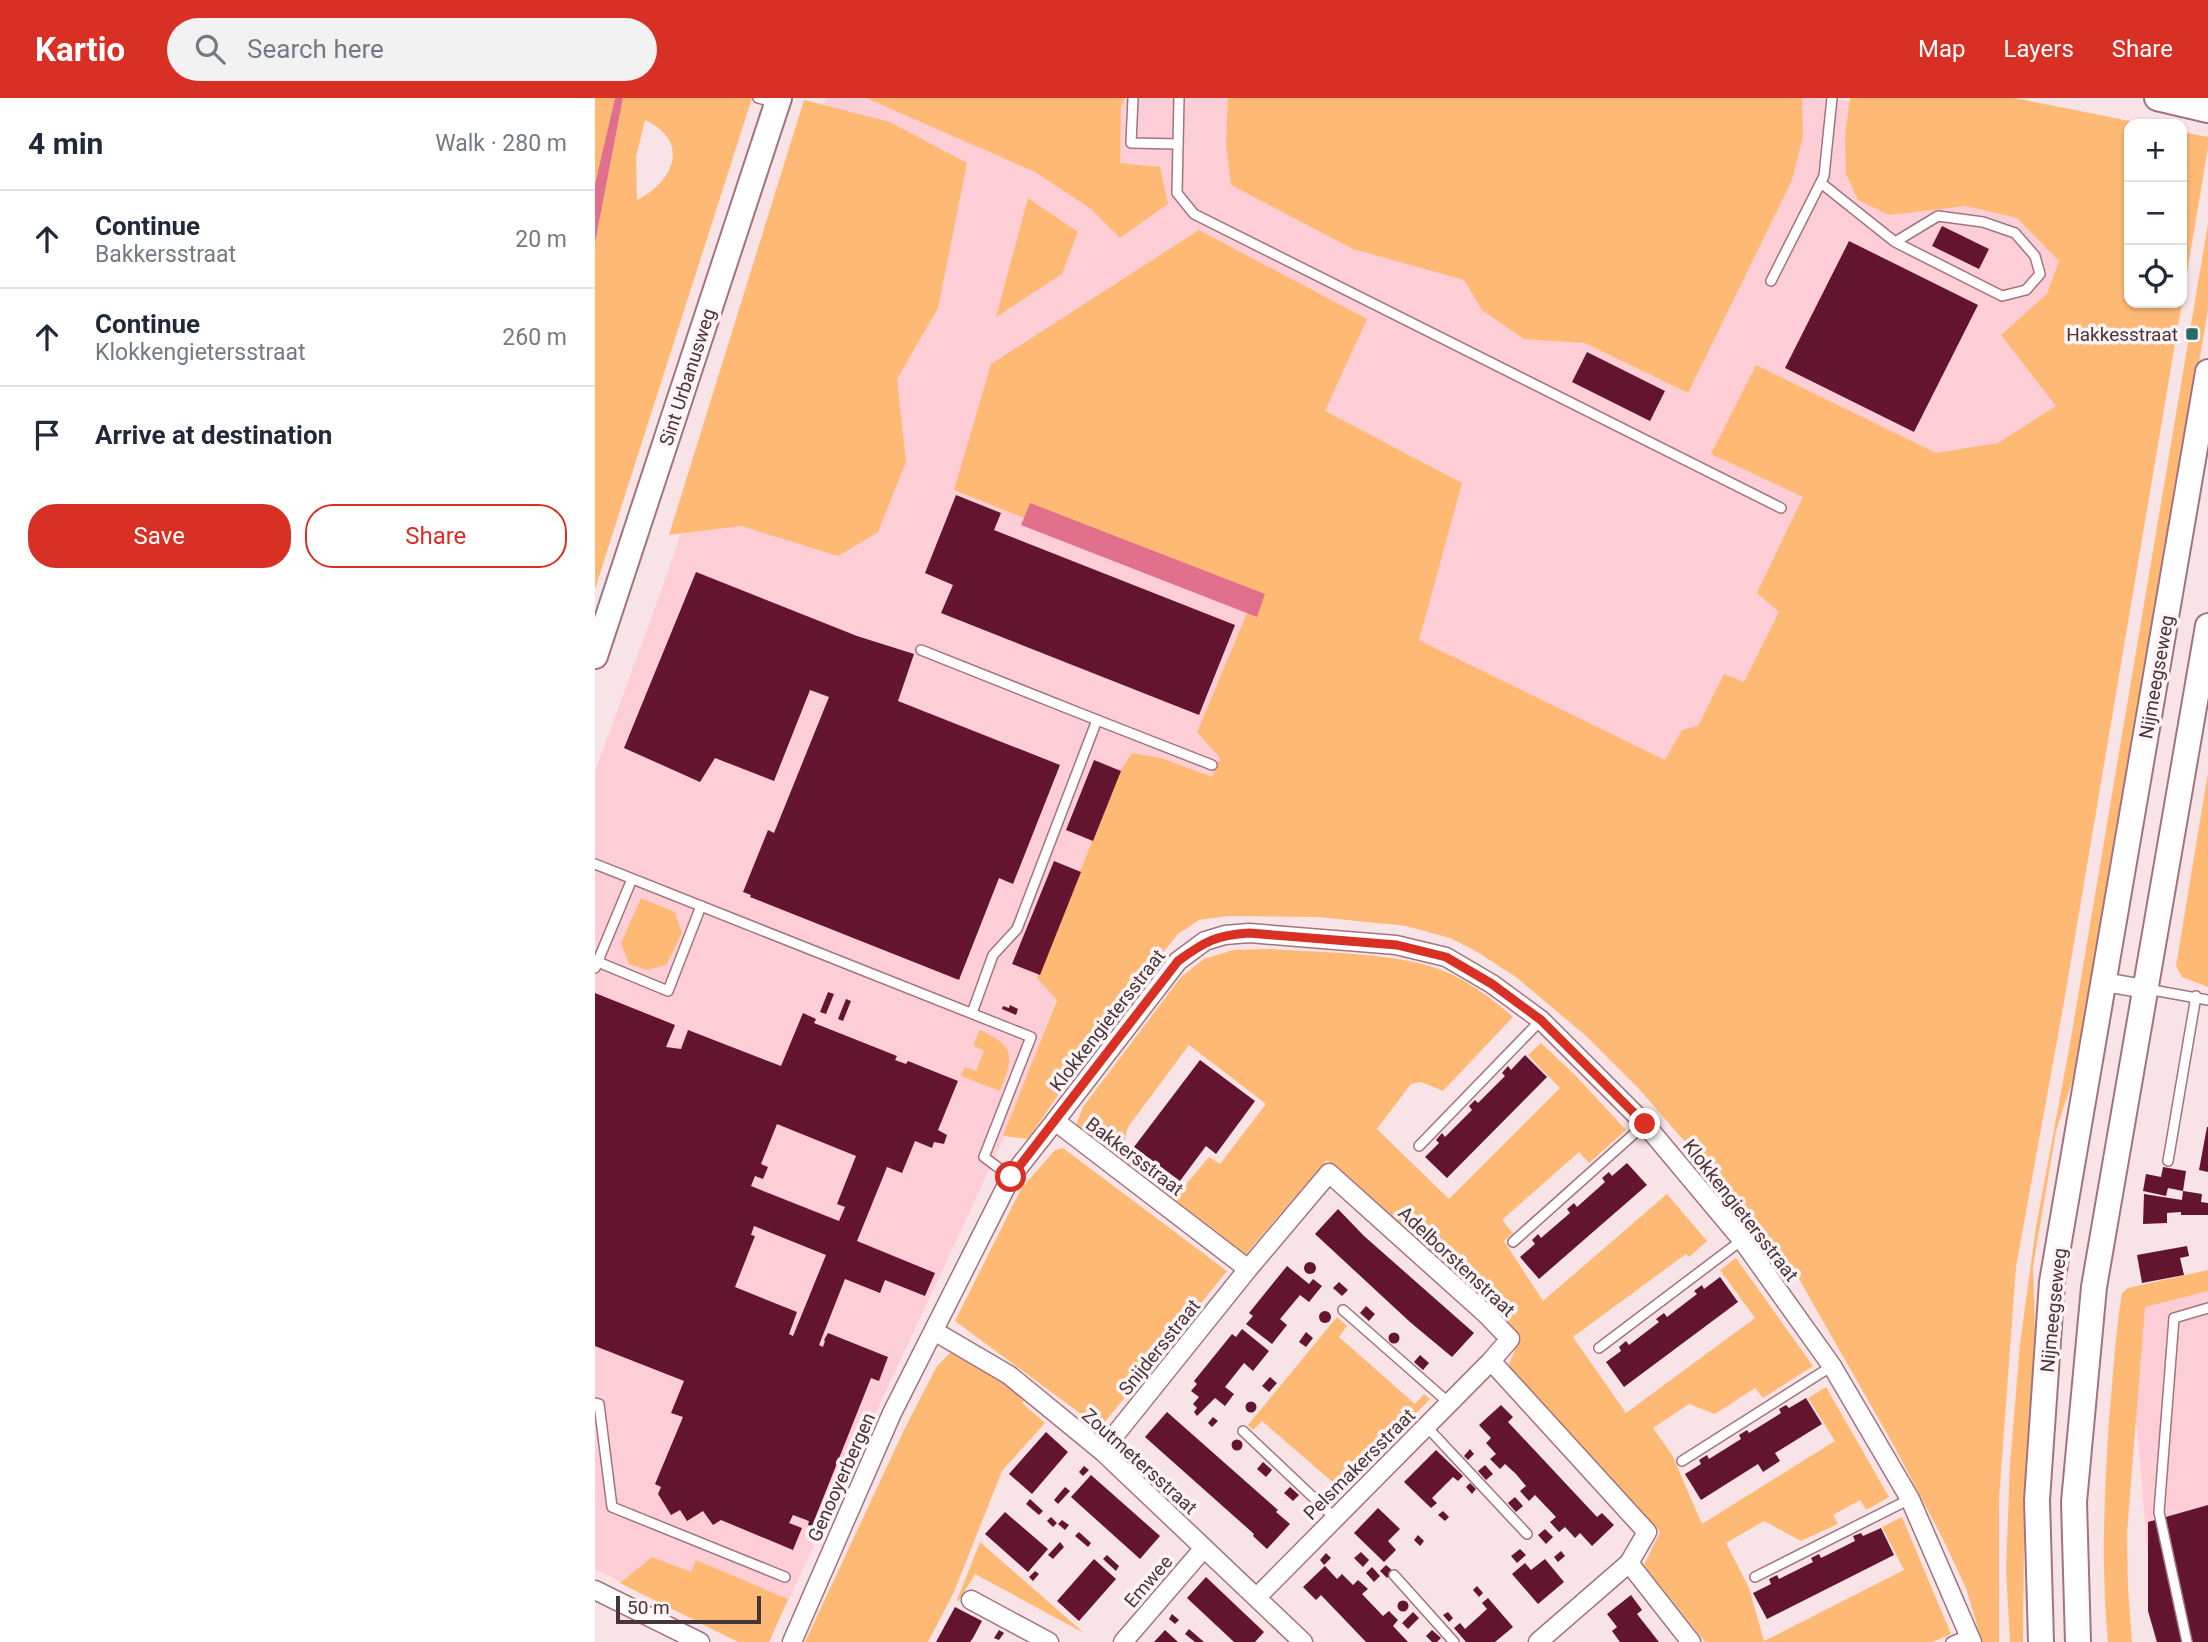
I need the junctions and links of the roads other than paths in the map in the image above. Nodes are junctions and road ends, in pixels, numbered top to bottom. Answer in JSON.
{"nodes":[{"id":1,"x":1133,"y":98,"type":"edge"},
{"id":2,"x":1179,"y":98,"type":"edge"},
{"id":3,"x":1832,"y":98,"type":"edge"},
{"id":4,"x":2157,"y":98,"type":"edge"},
{"id":5,"x":771,"y":100,"type":"edge"},
{"id":6,"x":2208,"y":110,"type":"edge"},
{"id":7,"x":1178,"y":144,"type":"junction"},
{"id":8,"x":1821,"y":183,"type":"junction"},
{"id":9,"x":1895,"y":242,"type":"junction"},
{"id":10,"x":1771,"y":281,"type":"dead end"},
{"id":11,"x":2208,"y":372,"type":"edge"},
{"id":12,"x":1781,"y":508,"type":"dead end"},
{"id":13,"x":2208,"y":626,"type":"edge"},
{"id":14,"x":921,"y":650,"type":"dead end"},
{"id":15,"x":595,"y":656,"type":"edge"},
{"id":16,"x":1097,"y":720,"type":"junction"},
{"id":17,"x":1212,"y":765,"type":"dead end"},
{"id":18,"x":595,"y":864,"type":"edge"},
{"id":19,"x":632,"y":879,"type":"junction"},
{"id":20,"x":701,"y":906,"type":"junction"},
{"id":21,"x":597,"y":965,"type":"edge"},
{"id":22,"x":2104,"y":982,"type":"junction"},
{"id":23,"x":2145,"y":989,"type":"junction"},
{"id":24,"x":2196,"y":996,"type":"junction"},
{"id":25,"x":2208,"y":1000,"type":"edge"},
{"id":26,"x":972,"y":1013,"type":"junction"},
{"id":27,"x":1541,"y":1020,"type":"junction"},
{"id":28,"x":1055,"y":1121,"type":"junction"},
{"id":29,"x":1645,"y":1124,"type":"junction"},
{"id":30,"x":1419,"y":1146,"type":"dead end"},
{"id":31,"x":2168,"y":1161,"type":"dead end"},
{"id":32,"x":1011,"y":1177,"type":"junction"},
{"id":33,"x":1742,"y":1240,"type":"junction"},
{"id":34,"x":1513,"y":1242,"type":"dead end"},
{"id":35,"x":1248,"y":1269,"type":"junction"},
{"id":36,"x":2208,"y":1308,"type":"edge"},
{"id":37,"x":1343,"y":1310,"type":"dead end"},
{"id":38,"x":934,"y":1331,"type":"junction"},
{"id":39,"x":1599,"y":1348,"type":"dead end"},
{"id":40,"x":1491,"y":1361,"type":"junction"},
{"id":41,"x":1832,"y":1366,"type":"junction"},
{"id":42,"x":595,"y":1402,"type":"edge"},
{"id":43,"x":1449,"y":1403,"type":"junction"},
{"id":44,"x":1426,"y":1426,"type":"junction"},
{"id":45,"x":1243,"y":1431,"type":"dead end"},
{"id":46,"x":1102,"y":1451,"type":"junction"},
{"id":47,"x":1682,"y":1461,"type":"dead end"},
{"id":48,"x":1910,"y":1499,"type":"junction"},
{"id":49,"x":1335,"y":1518,"type":"junction"},
{"id":50,"x":1527,"y":1534,"type":"dead end"},
{"id":51,"x":1205,"y":1548,"type":"junction"},
{"id":52,"x":1629,"y":1563,"type":"junction"},
{"id":53,"x":1394,"y":1575,"type":"dead end"},
{"id":54,"x":785,"y":1577,"type":"dead end"},
{"id":55,"x":1755,"y":1577,"type":"dead end"},
{"id":56,"x":595,"y":1590,"type":"edge"},
{"id":57,"x":1257,"y":1597,"type":"junction"},
{"id":58,"x":971,"y":1600,"type":"dead end"},
{"id":59,"x":1971,"y":1638,"type":"edge"},
{"id":60,"x":700,"y":1642,"type":"edge"},
{"id":61,"x":792,"y":1642,"type":"edge"},
{"id":62,"x":1049,"y":1642,"type":"edge"},
{"id":63,"x":1123,"y":1642,"type":"edge"},
{"id":64,"x":1303,"y":1642,"type":"edge"},
{"id":65,"x":1454,"y":1642,"type":"edge"},
{"id":66,"x":1538,"y":1642,"type":"edge"},
{"id":67,"x":1691,"y":1642,"type":"edge"},
{"id":68,"x":1951,"y":1642,"type":"edge"},
{"id":69,"x":2041,"y":1642,"type":"edge"},
{"id":70,"x":2078,"y":1642,"type":"edge"},
{"id":71,"x":2187,"y":1642,"type":"edge"}],
"edges":[{"from":1,"to":7,"type":"lane"},
{"from":2,"to":7,"type":"lane"},
{"from":3,"to":8,"type":"lane"},
{"from":4,"to":6,"type":"main road"},
{"from":5,"to":15,"type":"main road","name":"Sint Urbanusweg"},
{"from":7,"to":12,"type":"lane"},
{"from":8,"to":9,"type":"lane"},
{"from":8,"to":10,"type":"lane"},
{"from":9,"to":9,"type":"lane"},
{"from":11,"to":22,"type":"main road","name":"Nijmeegseweg"},
{"from":13,"to":23,"type":"main road","name":"Nijmeegseweg"},
{"from":14,"to":16,"type":"lane"},
{"from":16,"to":17,"type":"lane"},
{"from":16,"to":26,"type":"lane"},
{"from":18,"to":19,"type":"lane"},
{"from":19,"to":20,"type":"lane"},
{"from":19,"to":21,"type":"lane"},
{"from":20,"to":21,"type":"lane"},
{"from":20,"to":26,"type":"lane"},
{"from":22,"to":23,"type":"street"},
{"from":22,"to":69,"type":"main road","name":"Nijmeegseweg"},
{"from":23,"to":24,"type":"lane"},
{"from":23,"to":70,"type":"main road","name":"Nijmeegseweg"},
{"from":24,"to":25,"type":"lane"},
{"from":24,"to":31,"type":"lane"},
{"from":26,"to":32,"type":"lane"},
{"from":27,"to":28,"type":"street","name":"Klokkengietersstraat"},
{"from":27,"to":29,"type":"street","name":"Klokkengietersstraat"},
{"from":27,"to":30,"type":"lane"},
{"from":28,"to":32,"type":"street","name":"Bakkersstraat"},
{"from":28,"to":35,"type":"street","name":"Bakkersstraat"},
{"from":29,"to":33,"type":"street","name":"Klokkengietersstraat"},
{"from":29,"to":34,"type":"lane"},
{"from":32,"to":38,"type":"street","name":"Bakkersstraat"},
{"from":33,"to":39,"type":"lane"},
{"from":33,"to":41,"type":"street","name":"Klokkengietersstraat"},
{"from":35,"to":40,"type":"street","name":"Adelborstenstraat"},
{"from":35,"to":46,"type":"street","name":"Snijdersstraat"},
{"from":36,"to":71,"type":"lane"},
{"from":37,"to":43,"type":"lane"},
{"from":38,"to":46,"type":"street","name":"Zoutmetersstraat"},
{"from":38,"to":61,"type":"street","name":"Genooyerbergen"},
{"from":40,"to":43,"type":"street","name":"Pelsmakersstraat"},
{"from":40,"to":52,"type":"street"},
{"from":41,"to":47,"type":"lane"},
{"from":41,"to":48,"type":"street","name":"Klokkengietersstraat"},
{"from":42,"to":54,"type":"lane"},
{"from":43,"to":44,"type":"street","name":"Pelsmakersstraat"},
{"from":44,"to":49,"type":"street","name":"Pelsmakersstraat"},
{"from":44,"to":50,"type":"lane"},
{"from":45,"to":49,"type":"lane"},
{"from":46,"to":51,"type":"street","name":"Zoutmetersstraat"},
{"from":48,"to":55,"type":"lane"},
{"from":48,"to":59,"type":"street","name":"Klokkengietersstraat"},
{"from":49,"to":57,"type":"street","name":"Pelsmakersstraat"},
{"from":51,"to":57,"type":"street","name":"Zoutmetersstraat"},
{"from":51,"to":63,"type":"street","name":"Emwee"},
{"from":52,"to":66,"type":"street"},
{"from":52,"to":67,"type":"street"},
{"from":53,"to":65,"type":"lane"},
{"from":56,"to":60,"type":"street"},
{"from":57,"to":64,"type":"street","name":"Zoutmetersstraat"},
{"from":58,"to":62,"type":"street"},
{"from":59,"to":68,"type":"lane"}]}
